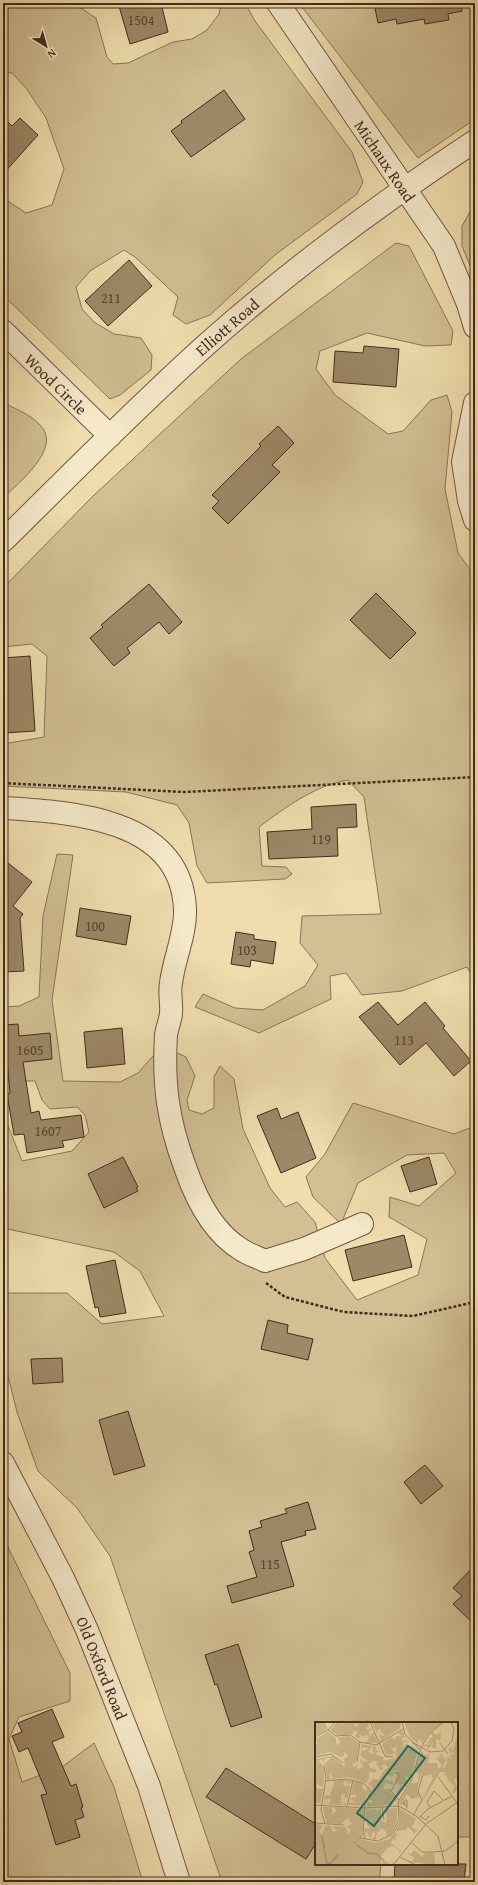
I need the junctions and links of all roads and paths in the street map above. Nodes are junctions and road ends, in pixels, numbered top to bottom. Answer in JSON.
{"nodes":[{"id":1,"x":278,"y":3,"type":"edge"},
{"id":2,"x":475,"y":141,"type":"edge"},
{"id":3,"x":404,"y":188,"type":"junction"},
{"id":4,"x":475,"y":327,"type":"edge"},
{"id":5,"x":3,"y":331,"type":"edge"},
{"id":6,"x":475,"y":403,"type":"edge"},
{"id":7,"x":110,"y":436,"type":"junction"},
{"id":8,"x":475,"y":520,"type":"edge"},
{"id":9,"x":3,"y":541,"type":"edge"},
{"id":10,"x":475,"y":777,"type":"edge"},
{"id":11,"x":3,"y":784,"type":"edge"},
{"id":12,"x":3,"y":808,"type":"edge"},
{"id":13,"x":362,"y":1224,"type":"dead end"},
{"id":14,"x":262,"y":1280,"type":"dead end"},
{"id":15,"x":475,"y":1302,"type":"edge"},
{"id":16,"x":3,"y":1463,"type":"edge"},
{"id":17,"x":179,"y":1882,"type":"edge"}],
"edges":[{"from":1,"to":3,"type":"street","name":"Michaux Road"},
{"from":2,"to":3,"type":"street","name":"Elliott Road"},
{"from":3,"to":4,"type":"street","name":"Michaux Road"},
{"from":3,"to":7,"type":"street","name":"Elliott Road"},
{"from":5,"to":7,"type":"street","name":"Wood Circle"},
{"from":6,"to":8,"type":"street"},
{"from":7,"to":9,"type":"street","name":"Elliott Road"},
{"from":10,"to":11,"type":"path"},
{"from":12,"to":13,"type":"street"},
{"from":14,"to":15,"type":"path"},
{"from":16,"to":17,"type":"street","name":"Old Oxford Road"}]}
